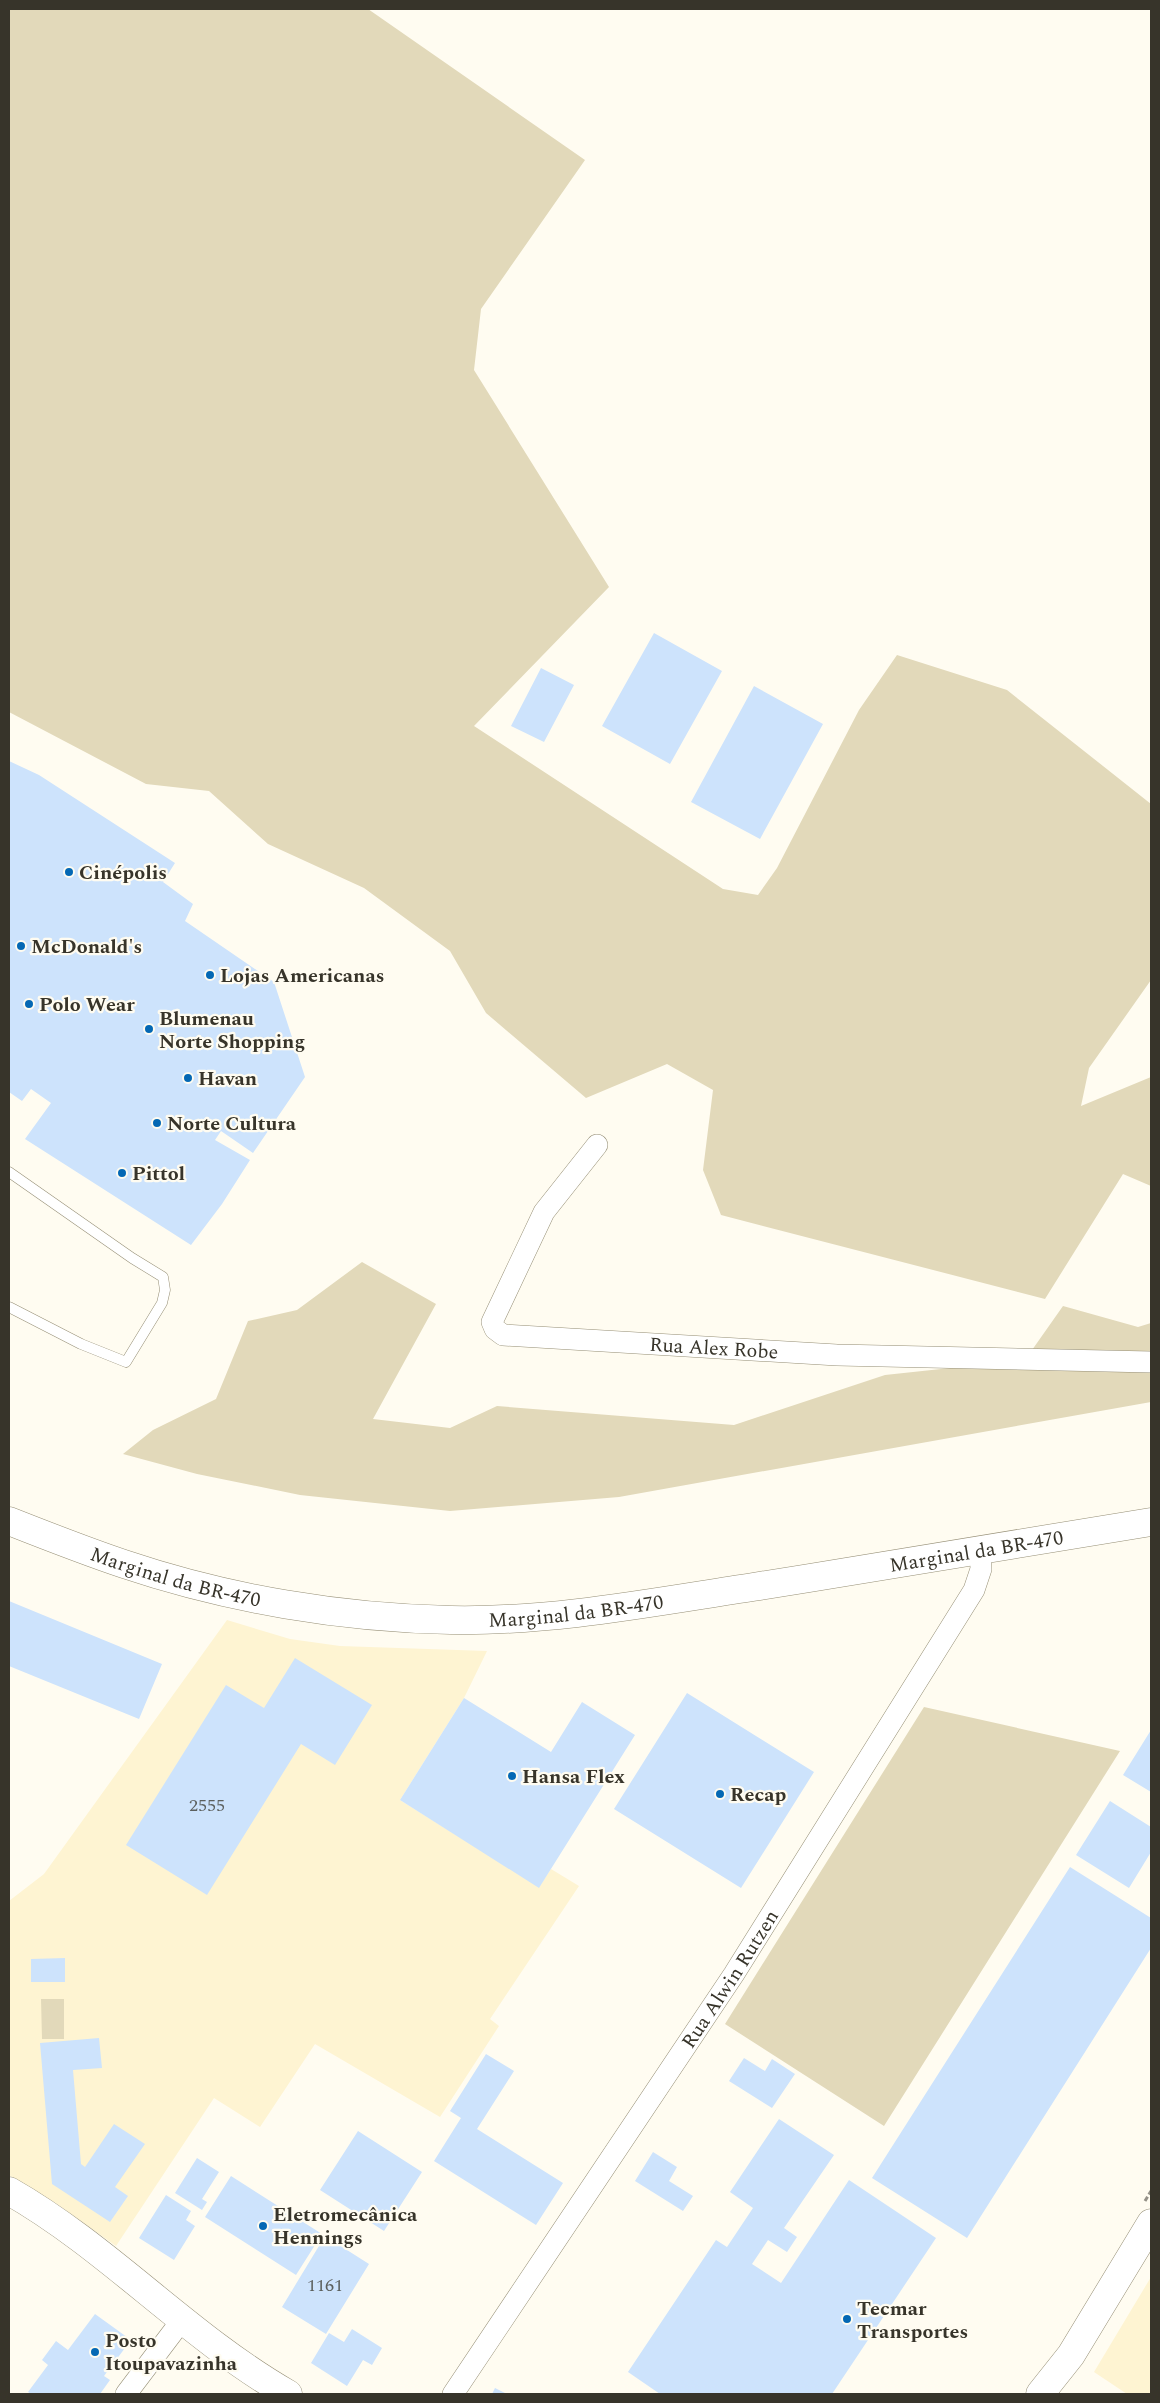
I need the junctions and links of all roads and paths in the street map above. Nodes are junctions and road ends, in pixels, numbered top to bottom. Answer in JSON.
{"nodes":[{"id":1,"x":597,"y":1145,"type":"dead end"},
{"id":2,"x":9,"y":1172,"type":"edge"},
{"id":3,"x":9,"y":1307,"type":"edge"},
{"id":4,"x":1151,"y":1362,"type":"edge"},
{"id":5,"x":9,"y":1521,"type":"edge"},
{"id":6,"x":1151,"y":1522,"type":"edge"},
{"id":7,"x":980,"y":1551,"type":"junction"},
{"id":8,"x":9,"y":2190,"type":"edge"},
{"id":9,"x":1151,"y":2223,"type":"edge"},
{"id":10,"x":182,"y":2320,"type":"junction"},
{"id":11,"x":126,"y":2394,"type":"edge"},
{"id":12,"x":288,"y":2394,"type":"edge"},
{"id":13,"x":453,"y":2394,"type":"edge"},
{"id":14,"x":1040,"y":2394,"type":"edge"}],
"edges":[{"from":1,"to":4,"type":"street","name":"Rua Alex Robe"},
{"from":2,"to":3,"type":"lane"},
{"from":5,"to":7,"type":"main road","name":"Marginal da BR-470"},
{"from":6,"to":7,"type":"main road","name":"Marginal da BR-470"},
{"from":7,"to":13,"type":"street","name":"Rua Alwin Rutzen"},
{"from":8,"to":10,"type":"main road"},
{"from":9,"to":14,"type":"main road"},
{"from":10,"to":11,"type":"street"},
{"from":10,"to":12,"type":"main road"}]}
